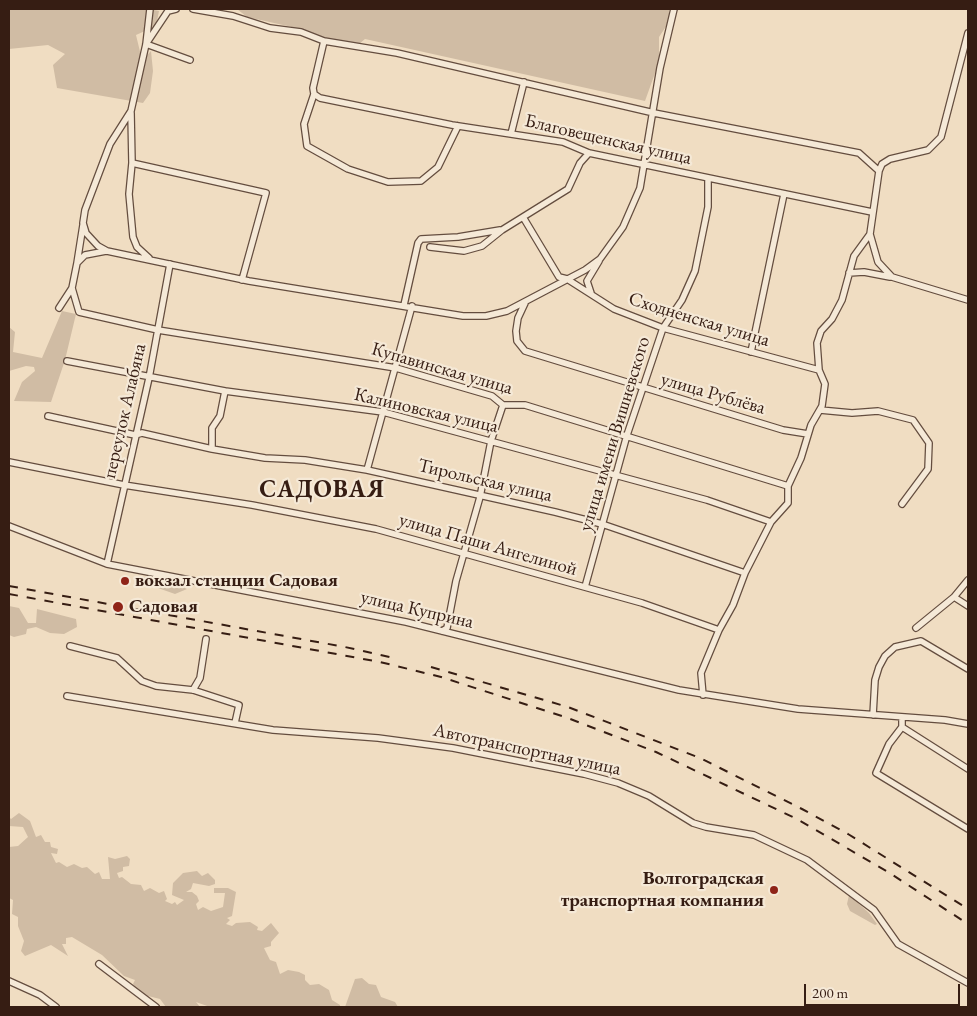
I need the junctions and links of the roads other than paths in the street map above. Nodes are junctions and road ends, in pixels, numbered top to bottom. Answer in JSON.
{"nodes":[{"id":1,"x":150,"y":9,"type":"edge"},
{"id":2,"x":176,"y":9,"type":"edge"},
{"id":3,"x":193,"y":9,"type":"edge"},
{"id":4,"x":674,"y":9,"type":"edge"},
{"id":5,"x":968,"y":33,"type":"edge"},
{"id":6,"x":324,"y":41,"type":"junction"},
{"id":7,"x":146,"y":44,"type":"junction"},
{"id":8,"x":190,"y":60,"type":"dead end"},
{"id":9,"x":524,"y":82,"type":"junction"},
{"id":10,"x":313,"y":91,"type":"junction"},
{"id":11,"x":131,"y":111,"type":"junction"},
{"id":12,"x":654,"y":112,"type":"junction"},
{"id":13,"x":458,"y":126,"type":"junction"},
{"id":14,"x":511,"y":134,"type":"junction"},
{"id":15,"x":589,"y":154,"type":"junction"},
{"id":16,"x":132,"y":163,"type":"junction"},
{"id":17,"x":645,"y":165,"type":"junction"},
{"id":18,"x":879,"y":171,"type":"junction"},
{"id":19,"x":708,"y":178,"type":"junction"},
{"id":20,"x":784,"y":194,"type":"junction"},
{"id":21,"x":872,"y":212,"type":"junction"},
{"id":22,"x":523,"y":217,"type":"junction"},
{"id":23,"x":83,"y":223,"type":"junction"},
{"id":24,"x":502,"y":230,"type":"junction"},
{"id":25,"x":486,"y":233,"type":"junction"},
{"id":26,"x":870,"y":234,"type":"junction"},
{"id":27,"x":490,"y":240,"type":"junction"},
{"id":28,"x":430,"y":247,"type":"dead end"},
{"id":29,"x":108,"y":250,"type":"junction"},
{"id":30,"x":600,"y":259,"type":"junction"},
{"id":31,"x":150,"y":260,"type":"junction"},
{"id":32,"x":878,"y":262,"type":"junction"},
{"id":33,"x":76,"y":263,"type":"junction"},
{"id":34,"x":170,"y":264,"type":"junction"},
{"id":35,"x":849,"y":273,"type":"junction"},
{"id":36,"x":872,"y":274,"type":"junction"},
{"id":37,"x":892,"y":277,"type":"junction"},
{"id":38,"x":567,"y":279,"type":"junction"},
{"id":39,"x":242,"y":280,"type":"junction"},
{"id":40,"x":72,"y":288,"type":"junction"},
{"id":41,"x":590,"y":293,"type":"junction"},
{"id":42,"x":529,"y":299,"type":"junction"},
{"id":43,"x":968,"y":300,"type":"edge"},
{"id":44,"x":404,"y":305,"type":"junction"},
{"id":45,"x":412,"y":306,"type":"junction"},
{"id":46,"x":59,"y":308,"type":"dead end"},
{"id":47,"x":663,"y":328,"type":"junction"},
{"id":48,"x":158,"y":330,"type":"junction"},
{"id":49,"x":751,"y":352,"type":"junction"},
{"id":50,"x":67,"y":361,"type":"dead end"},
{"id":51,"x":396,"y":368,"type":"junction"},
{"id":52,"x":819,"y":370,"type":"junction"},
{"id":53,"x":149,"y":378,"type":"junction"},
{"id":54,"x":643,"y":388,"type":"junction"},
{"id":55,"x":225,"y":391,"type":"junction"},
{"id":56,"x":503,"y":405,"type":"junction"},
{"id":57,"x":820,"y":410,"type":"junction"},
{"id":58,"x":384,"y":412,"type":"junction"},
{"id":59,"x":48,"y":416,"type":"dead end"},
{"id":60,"x":808,"y":434,"type":"junction"},
{"id":61,"x":135,"y":435,"type":"junction"},
{"id":62,"x":627,"y":435,"type":"junction"},
{"id":63,"x":491,"y":441,"type":"junction"},
{"id":64,"x":212,"y":449,"type":"junction"},
{"id":65,"x":9,"y":462,"type":"edge"},
{"id":66,"x":367,"y":470,"type":"junction"},
{"id":67,"x":616,"y":476,"type":"junction"},
{"id":68,"x":124,"y":485,"type":"junction"},
{"id":69,"x":788,"y":486,"type":"junction"},
{"id":70,"x":480,"y":497,"type":"junction"},
{"id":71,"x":902,"y":504,"type":"dead end"},
{"id":72,"x":771,"y":522,"type":"junction"},
{"id":73,"x":602,"y":524,"type":"junction"},
{"id":74,"x":9,"y":526,"type":"edge"},
{"id":75,"x":464,"y":554,"type":"junction"},
{"id":76,"x":107,"y":564,"type":"junction"},
{"id":77,"x":745,"y":573,"type":"junction"},
{"id":78,"x":968,"y":580,"type":"edge"},
{"id":79,"x":585,"y":587,"type":"junction"},
{"id":80,"x":954,"y":597,"type":"junction"},
{"id":81,"x":968,"y":606,"type":"edge"},
{"id":82,"x":916,"y":628,"type":"dead end"},
{"id":83,"x":719,"y":630,"type":"junction"},
{"id":84,"x":442,"y":631,"type":"junction"},
{"id":85,"x":206,"y":639,"type":"dead end"},
{"id":86,"x":70,"y":646,"type":"dead end"},
{"id":87,"x":968,"y":670,"type":"edge"},
{"id":88,"x":193,"y":690,"type":"junction"},
{"id":89,"x":702,"y":695,"type":"junction"},
{"id":90,"x":67,"y":696,"type":"dead end"},
{"id":91,"x":873,"y":715,"type":"junction"},
{"id":92,"x":902,"y":717,"type":"junction"},
{"id":93,"x":235,"y":723,"type":"junction"},
{"id":94,"x":968,"y":724,"type":"edge"},
{"id":95,"x":902,"y":727,"type":"junction"},
{"id":96,"x":968,"y":769,"type":"edge"},
{"id":97,"x":968,"y":829,"type":"edge"},
{"id":98,"x":99,"y":964,"type":"dead end"},
{"id":99,"x":9,"y":981,"type":"edge"},
{"id":100,"x":968,"y":983,"type":"edge"},
{"id":101,"x":56,"y":1007,"type":"edge"},
{"id":102,"x":156,"y":1007,"type":"edge"}],
"edges":[{"from":1,"to":7,"type":"street"},
{"from":2,"to":7,"type":"street"},
{"from":3,"to":6,"type":"street"},
{"from":4,"to":12,"type":"street"},
{"from":5,"to":18,"type":"street"},
{"from":6,"to":9,"type":"street"},
{"from":6,"to":10,"type":"street"},
{"from":7,"to":8,"type":"street"},
{"from":7,"to":11,"type":"street"},
{"from":9,"to":12,"type":"street"},
{"from":9,"to":14,"type":"street"},
{"from":10,"to":13,"type":"street","name":"Благовещенская улица"},
{"from":10,"to":13,"type":"street"},
{"from":11,"to":16,"type":"street"},
{"from":11,"to":23,"type":"street"},
{"from":12,"to":17,"type":"street"},
{"from":12,"to":18,"type":"street"},
{"from":13,"to":14,"type":"street","name":"Благовещенская улица"},
{"from":14,"to":15,"type":"street","name":"Благовещенская улица"},
{"from":15,"to":17,"type":"street","name":"Благовещенская улица"},
{"from":15,"to":22,"type":"street"},
{"from":16,"to":31,"type":"street"},
{"from":16,"to":39,"type":"street"},
{"from":17,"to":19,"type":"street","name":"Благовещенская улица"},
{"from":17,"to":30,"type":"street"},
{"from":18,"to":21,"type":"street"},
{"from":19,"to":20,"type":"street","name":"Благовещенская улица"},
{"from":19,"to":47,"type":"street","name":"улица имени Вишневского"},
{"from":20,"to":21,"type":"street","name":"Благовещенская улица"},
{"from":20,"to":49,"type":"street"},
{"from":21,"to":26,"type":"street"},
{"from":22,"to":24,"type":"street"},
{"from":22,"to":38,"type":"street","name":"Сходненская улица"},
{"from":23,"to":29,"type":"street"},
{"from":23,"to":33,"type":"street"},
{"from":24,"to":25,"type":"street"},
{"from":24,"to":27,"type":"street"},
{"from":25,"to":27,"type":"street"},
{"from":25,"to":44,"type":"street"},
{"from":26,"to":32,"type":"street"},
{"from":26,"to":35,"type":"street"},
{"from":27,"to":28,"type":"street"},
{"from":29,"to":31,"type":"street"},
{"from":29,"to":33,"type":"street"},
{"from":30,"to":38,"type":"street"},
{"from":30,"to":41,"type":"street"},
{"from":31,"to":34,"type":"street"},
{"from":32,"to":36,"type":"street"},
{"from":32,"to":37,"type":"street"},
{"from":33,"to":40,"type":"street"},
{"from":34,"to":39,"type":"street"},
{"from":34,"to":48,"type":"street","name":"переулок Алабяна"},
{"from":35,"to":36,"type":"street"},
{"from":35,"to":52,"type":"street"},
{"from":36,"to":37,"type":"street"},
{"from":37,"to":43,"type":"street"},
{"from":38,"to":41,"type":"street","name":"Сходненская улица"},
{"from":38,"to":42,"type":"street"},
{"from":39,"to":44,"type":"street"},
{"from":40,"to":46,"type":"street"},
{"from":40,"to":48,"type":"street","name":"Купавинская улица"},
{"from":41,"to":47,"type":"street","name":"Сходненская улица"},
{"from":42,"to":45,"type":"street"},
{"from":42,"to":54,"type":"street","name":"улица Рублёва"},
{"from":44,"to":45,"type":"street"},
{"from":45,"to":51,"type":"street"},
{"from":47,"to":49,"type":"street","name":"Сходненская улица"},
{"from":47,"to":54,"type":"street","name":"улица имени Вишневского"},
{"from":48,"to":51,"type":"street","name":"Купавинская улица"},
{"from":48,"to":53,"type":"street","name":"переулок Алабяна"},
{"from":49,"to":52,"type":"street","name":"Сходненская улица"},
{"from":50,"to":53,"type":"street","name":"Калиновская улица"},
{"from":51,"to":56,"type":"street","name":"Купавинская улица"},
{"from":51,"to":58,"type":"street"},
{"from":52,"to":57,"type":"street"},
{"from":53,"to":55,"type":"street","name":"Калиновская улица"},
{"from":53,"to":61,"type":"street","name":"переулок Алабяна"},
{"from":54,"to":60,"type":"street","name":"улица Рублёва"},
{"from":54,"to":62,"type":"street","name":"улица имени Вишневского"},
{"from":55,"to":58,"type":"street","name":"Калиновская улица"},
{"from":55,"to":64,"type":"street"},
{"from":56,"to":62,"type":"street","name":"Купавинская улица"},
{"from":56,"to":63,"type":"street"},
{"from":57,"to":60,"type":"street"},
{"from":57,"to":71,"type":"street"},
{"from":58,"to":63,"type":"street","name":"Калиновская улица"},
{"from":58,"to":66,"type":"street"},
{"from":59,"to":61,"type":"street","name":"Тирольская улица"},
{"from":60,"to":69,"type":"street"},
{"from":61,"to":64,"type":"street","name":"Тирольская улица"},
{"from":61,"to":68,"type":"street","name":"переулок Алабяна"},
{"from":62,"to":67,"type":"street","name":"улица имени Вишневского"},
{"from":62,"to":69,"type":"street","name":"Купавинская улица"},
{"from":63,"to":67,"type":"street","name":"Калиновская улица"},
{"from":63,"to":70,"type":"street"},
{"from":64,"to":66,"type":"street","name":"Тирольская улица"},
{"from":65,"to":68,"type":"street","name":"улица Паши Ангелиной"},
{"from":66,"to":70,"type":"street","name":"Тирольская улица"},
{"from":67,"to":72,"type":"street","name":"Калиновская улица"},
{"from":67,"to":73,"type":"street","name":"улица имени Вишневского"},
{"from":68,"to":75,"type":"street","name":"улица Паши Ангелиной"},
{"from":68,"to":76,"type":"street","name":"переулок Алабяна"},
{"from":69,"to":72,"type":"street"},
{"from":70,"to":73,"type":"street","name":"Тирольская улица"},
{"from":70,"to":75,"type":"street"},
{"from":72,"to":77,"type":"street"},
{"from":73,"to":77,"type":"street","name":"Тирольская улица"},
{"from":73,"to":79,"type":"street","name":"улица имени Вишневского"},
{"from":74,"to":76,"type":"street","name":"улица Куприна"},
{"from":75,"to":79,"type":"street","name":"улица Паши Ангелиной"},
{"from":75,"to":84,"type":"street"},
{"from":76,"to":84,"type":"street","name":"улица Куприна"},
{"from":77,"to":83,"type":"street"},
{"from":78,"to":80,"type":"street"},
{"from":79,"to":83,"type":"street","name":"улица Паши Ангелиной"},
{"from":80,"to":81,"type":"street"},
{"from":80,"to":82,"type":"street"},
{"from":83,"to":89,"type":"street"},
{"from":84,"to":89,"type":"street","name":"улица Куприна"},
{"from":85,"to":88,"type":"street"},
{"from":86,"to":88,"type":"street"},
{"from":87,"to":91,"type":"street"},
{"from":88,"to":93,"type":"street"},
{"from":89,"to":91,"type":"street","name":"улица Куприна"},
{"from":90,"to":93,"type":"street","name":"Автотранспортная улица"},
{"from":91,"to":92,"type":"street","name":"улица Куприна"},
{"from":92,"to":94,"type":"street","name":"улица Куприна"},
{"from":92,"to":95,"type":"street"},
{"from":93,"to":100,"type":"street","name":"Автотранспортная улица"},
{"from":95,"to":96,"type":"street"},
{"from":95,"to":97,"type":"street"},
{"from":98,"to":102,"type":"street"},
{"from":99,"to":101,"type":"street"}]}
